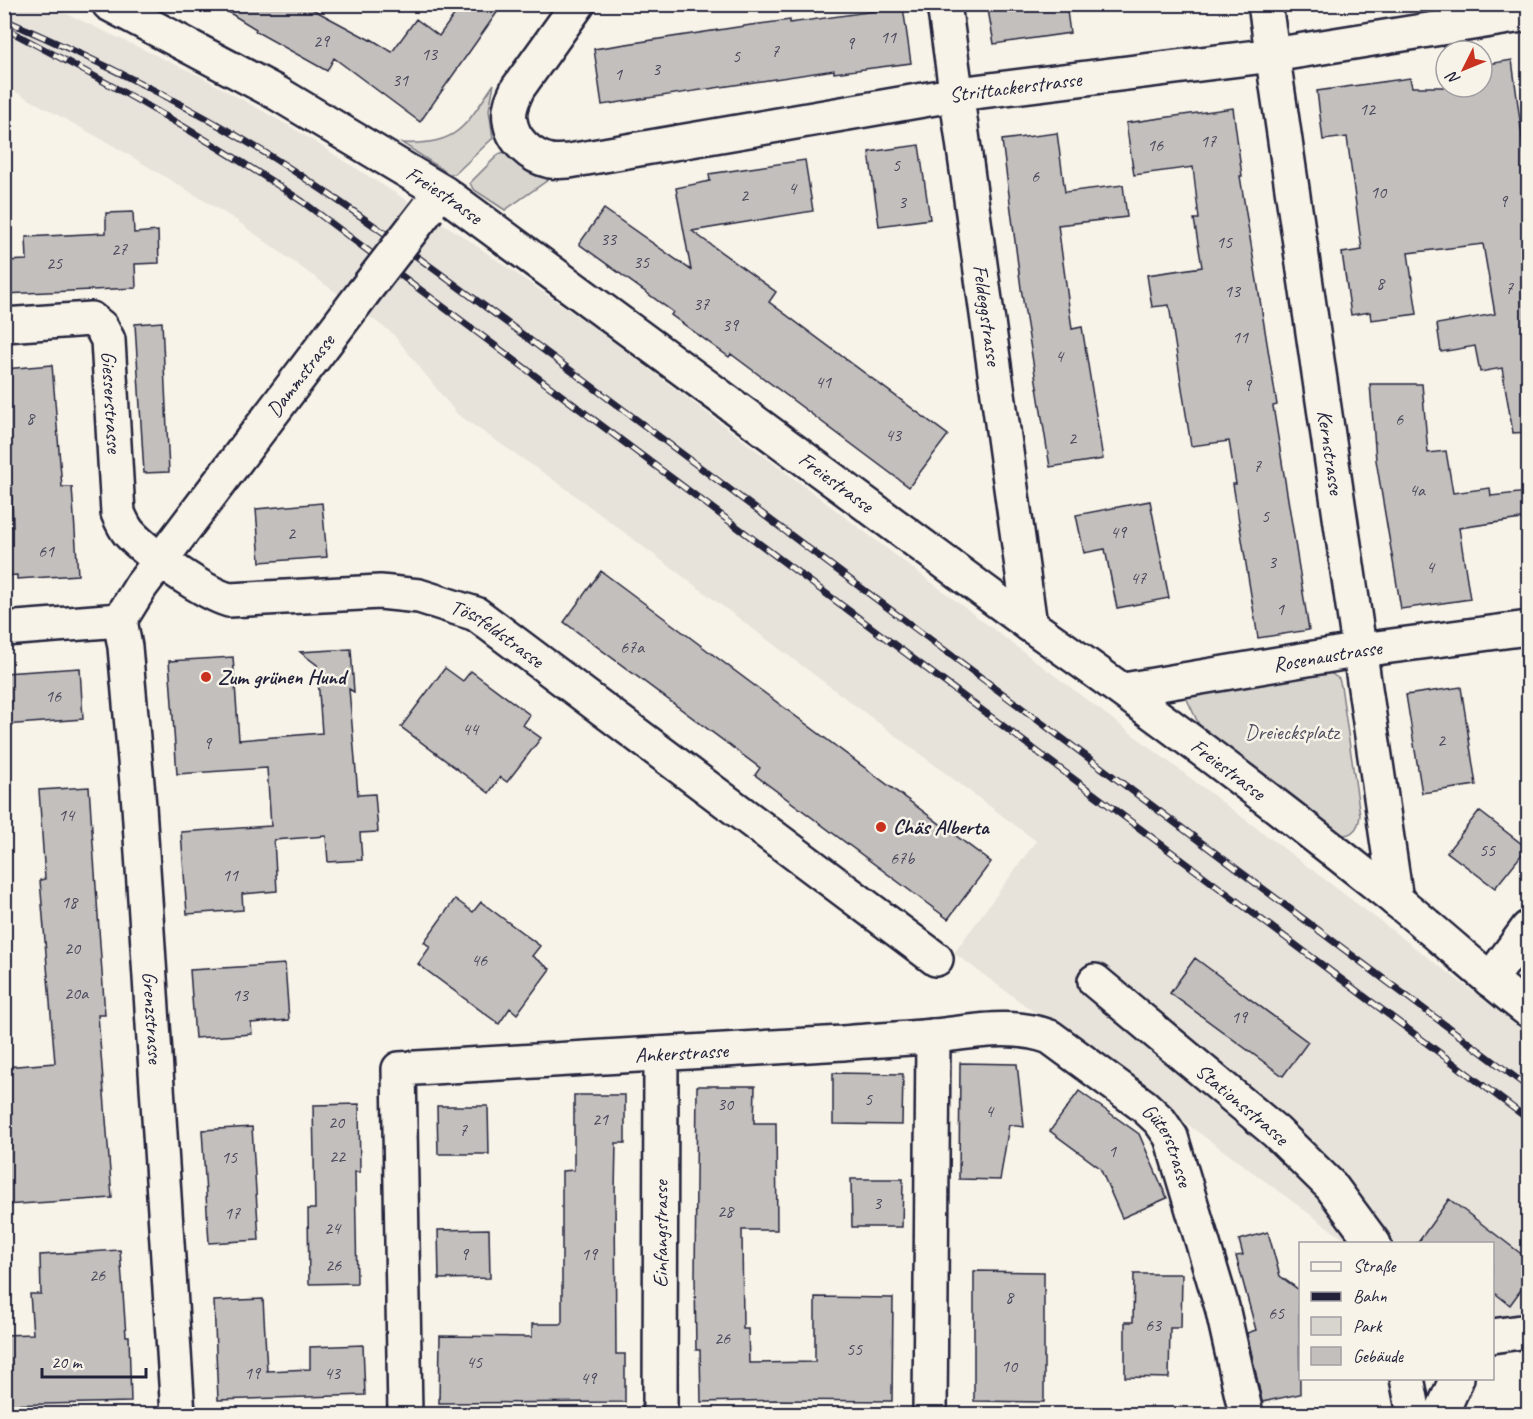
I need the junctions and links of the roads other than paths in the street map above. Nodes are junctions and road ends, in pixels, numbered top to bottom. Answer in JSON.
{"nodes":[{"id":1,"x":109,"y":4,"type":"edge"},
{"id":2,"x":578,"y":4,"type":"edge"},
{"id":3,"x":944,"y":4,"type":"edge"},
{"id":4,"x":1265,"y":4,"type":"edge"},
{"id":5,"x":1528,"y":14,"type":"edge"},
{"id":6,"x":1273,"y":56,"type":"junction"},
{"id":7,"x":957,"y":94,"type":"junction"},
{"id":8,"x":436,"y":201,"type":"junction"},
{"id":9,"x":4,"y":325,"type":"edge"},
{"id":10,"x":161,"y":559,"type":"junction"},
{"id":11,"x":120,"y":620,"type":"junction"},
{"id":12,"x":1030,"y":625,"type":"junction"},
{"id":13,"x":1528,"y":628,"type":"edge"},
{"id":14,"x":4,"y":629,"type":"edge"},
{"id":15,"x":1361,"y":650,"type":"junction"},
{"id":16,"x":1124,"y":690,"type":"junction"},
{"id":17,"x":1396,"y":900,"type":"junction"},
{"id":18,"x":1528,"y":928,"type":"edge"},
{"id":19,"x":936,"y":959,"type":"dead end"},
{"id":20,"x":1490,"y":980,"type":"junction"},
{"id":21,"x":1095,"y":981,"type":"dead end"},
{"id":22,"x":1528,"y":1010,"type":"edge"},
{"id":23,"x":933,"y":1036,"type":"junction"},
{"id":24,"x":661,"y":1054,"type":"junction"},
{"id":25,"x":1373,"y":1242,"type":"edge"},
{"id":26,"x":1528,"y":1331,"type":"edge"},
{"id":27,"x":1494,"y":1336,"type":"edge"},
{"id":28,"x":1407,"y":1380,"type":"edge"},
{"id":29,"x":1456,"y":1380,"type":"edge"},
{"id":30,"x":178,"y":1414,"type":"edge"},
{"id":31,"x":405,"y":1414,"type":"edge"},
{"id":32,"x":660,"y":1414,"type":"edge"},
{"id":33,"x":930,"y":1414,"type":"edge"},
{"id":34,"x":1246,"y":1414,"type":"edge"},
{"id":35,"x":1414,"y":1414,"type":"edge"},
{"id":36,"x":1441,"y":1414,"type":"edge"}],
"edges":[{"from":1,"to":8,"type":"street","name":"Freiestrasse"},
{"from":2,"to":7,"type":"street","name":"Strittackerstrasse"},
{"from":3,"to":7,"type":"street","name":"Feldeggstrasse"},
{"from":4,"to":6,"type":"street","name":"Kernstrasse"},
{"from":5,"to":6,"type":"street","name":"Strittackerstrasse"},
{"from":6,"to":7,"type":"street","name":"Strittackerstrasse"},
{"from":6,"to":15,"type":"street","name":"Kernstrasse"},
{"from":7,"to":12,"type":"street","name":"Feldeggstrasse"},
{"from":8,"to":10,"type":"street","name":"Dammstrasse","bridge":true},
{"from":8,"to":12,"type":"street","name":"Freiestrasse"},
{"from":9,"to":10,"type":"street","name":"Giesserstrasse"},
{"from":10,"to":11,"type":"street"},
{"from":10,"to":19,"type":"street","name":"Tössfeldstrasse"},
{"from":11,"to":14,"type":"street"},
{"from":11,"to":30,"type":"street","name":"Grenzstrasse"},
{"from":12,"to":16,"type":"street","name":"Freiestrasse"},
{"from":13,"to":15,"type":"street","name":"Rosenaustrasse"},
{"from":15,"to":16,"type":"street","name":"Rosenaustrasse"},
{"from":15,"to":17,"type":"street","name":"Kernstrasse"},
{"from":16,"to":17,"type":"street","name":"Freiestrasse"},
{"from":17,"to":20,"type":"street","name":"Freiestrasse"},
{"from":18,"to":20,"type":"street"},
{"from":20,"to":22,"type":"street","name":"Freiestrasse"},
{"from":21,"to":25,"type":"street","name":"Stationsstrasse"},
{"from":23,"to":24,"type":"street","name":"Ankerstrasse"},
{"from":23,"to":33,"type":"street"},
{"from":23,"to":34,"type":"street","name":"Güterstrasse"},
{"from":24,"to":31,"type":"street","name":"Ankerstrasse"},
{"from":24,"to":32,"type":"street","name":"Einfangstrasse"},
{"from":26,"to":27,"type":"street"},
{"from":28,"to":35,"type":"street"},
{"from":29,"to":36,"type":"street"}]}
